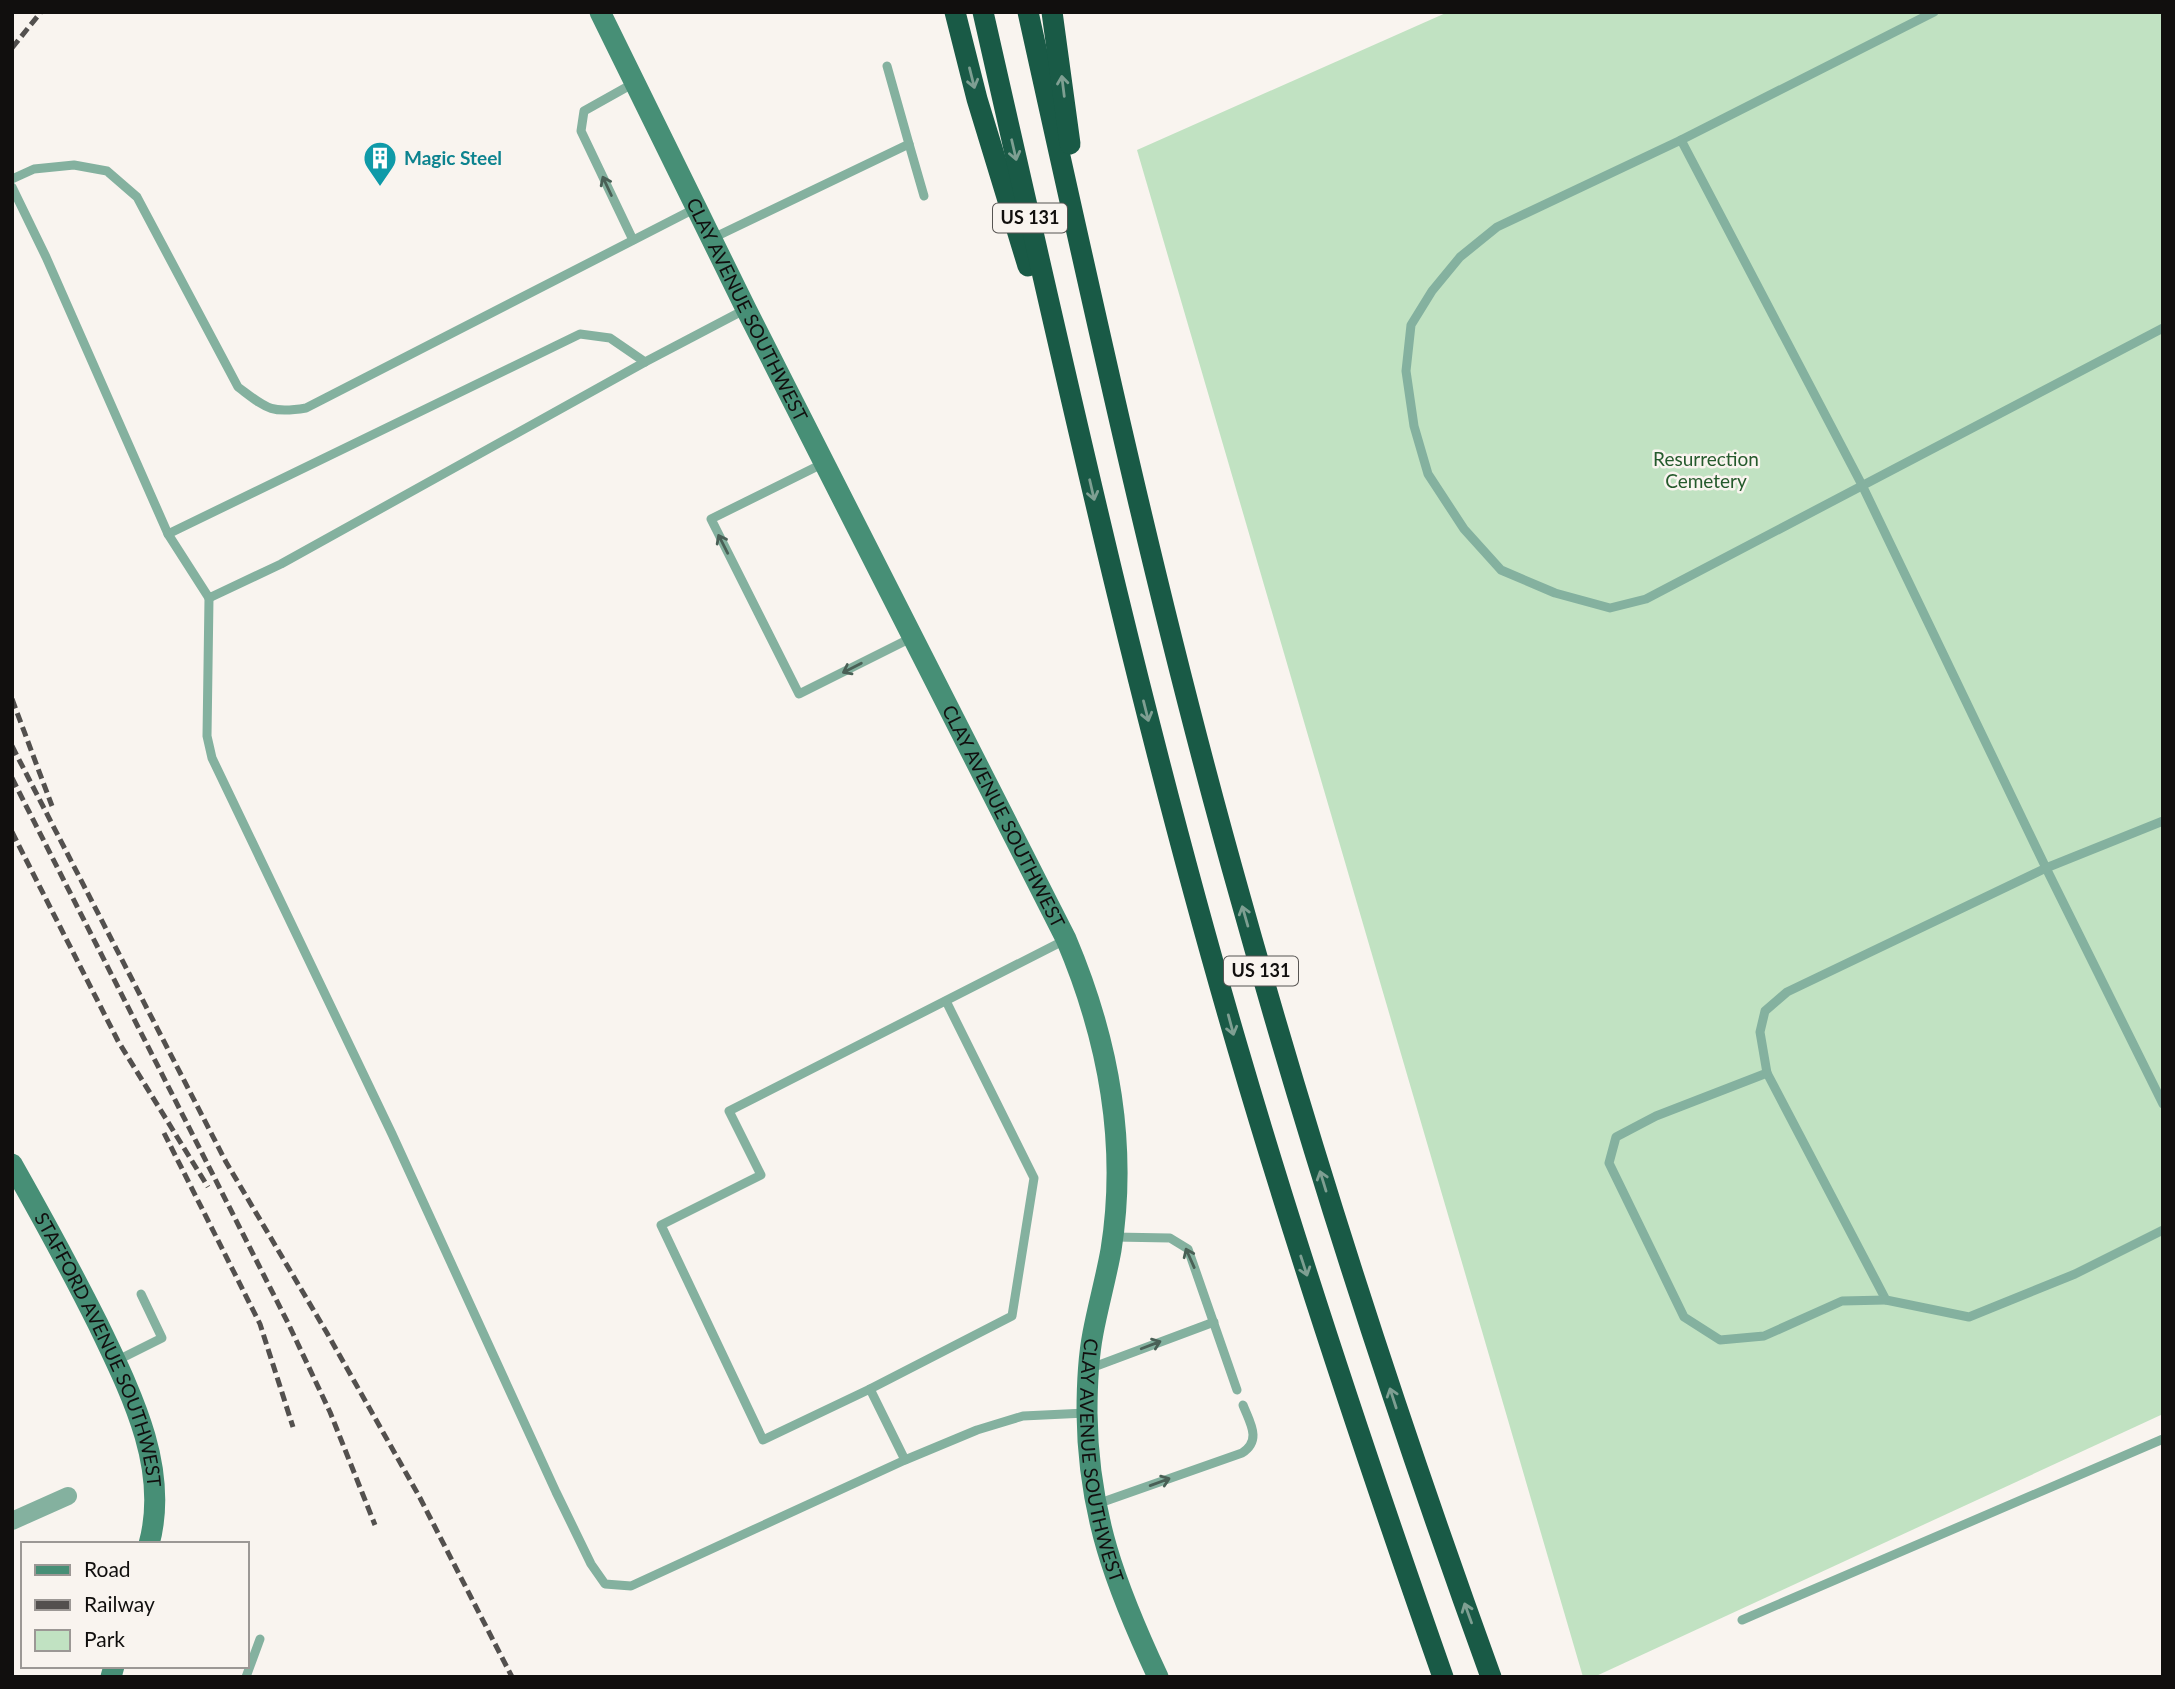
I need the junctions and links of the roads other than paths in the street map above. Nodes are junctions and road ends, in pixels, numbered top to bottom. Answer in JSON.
{"nodes":[{"id":1,"x":600,"y":12,"type":"edge"},
{"id":2,"x":955,"y":12,"type":"edge"},
{"id":3,"x":983,"y":12,"type":"edge"},
{"id":4,"x":1028,"y":12,"type":"edge"},
{"id":5,"x":1052,"y":12,"type":"edge"},
{"id":6,"x":1934,"y":12,"type":"edge"},
{"id":7,"x":887,"y":66,"type":"dead end"},
{"id":8,"x":634,"y":83,"type":"junction"},
{"id":9,"x":1681,"y":140,"type":"junction"},
{"id":10,"x":909,"y":144,"type":"junction"},
{"id":11,"x":12,"y":179,"type":"edge"},
{"id":12,"x":12,"y":187,"type":"edge"},
{"id":13,"x":924,"y":196,"type":"dead end"},
{"id":14,"x":696,"y":208,"type":"junction"},
{"id":15,"x":711,"y":239,"type":"junction"},
{"id":16,"x":633,"y":240,"type":"junction"},
{"id":17,"x":1081,"y":251,"type":"junction"},
{"id":18,"x":746,"y":309,"type":"junction"},
{"id":19,"x":2163,"y":328,"type":"edge"},
{"id":20,"x":645,"y":362,"type":"junction"},
{"id":21,"x":1077,"y":423,"type":"junction"},
{"id":22,"x":824,"y":463,"type":"junction"},
{"id":23,"x":1862,"y":485,"type":"junction"},
{"id":24,"x":167,"y":534,"type":"junction"},
{"id":25,"x":209,"y":598,"type":"junction"},
{"id":26,"x":913,"y":637,"type":"junction"},
{"id":27,"x":2163,"y":821,"type":"edge"},
{"id":28,"x":2046,"y":868,"type":"junction"},
{"id":29,"x":1066,"y":939,"type":"junction"},
{"id":30,"x":946,"y":1001,"type":"junction"},
{"id":31,"x":1767,"y":1073,"type":"junction"},
{"id":32,"x":2163,"y":1104,"type":"edge"},
{"id":33,"x":12,"y":1164,"type":"edge"},
{"id":34,"x":2163,"y":1230,"type":"edge"},
{"id":35,"x":1112,"y":1237,"type":"junction"},
{"id":36,"x":141,"y":1294,"type":"dead end"},
{"id":37,"x":1886,"y":1300,"type":"junction"},
{"id":38,"x":1214,"y":1322,"type":"junction"},
{"id":39,"x":116,"y":1361,"type":"junction"},
{"id":40,"x":1089,"y":1368,"type":"junction"},
{"id":41,"x":870,"y":1389,"type":"junction"},
{"id":42,"x":1237,"y":1390,"type":"dead end"},
{"id":43,"x":1243,"y":1405,"type":"dead end"},
{"id":44,"x":1087,"y":1413,"type":"junction"},
{"id":45,"x":2163,"y":1439,"type":"edge"},
{"id":46,"x":905,"y":1460,"type":"junction"},
{"id":47,"x":68,"y":1496,"type":"dead end"},
{"id":48,"x":1096,"y":1505,"type":"junction"},
{"id":49,"x":12,"y":1521,"type":"edge"},
{"id":50,"x":149,"y":1542,"type":"edge"},
{"id":51,"x":1742,"y":1620,"type":"dead end"},
{"id":52,"x":260,"y":1639,"type":"dead end"},
{"id":53,"x":246,"y":1677,"type":"edge"},
{"id":54,"x":1158,"y":1677,"type":"edge"},
{"id":55,"x":1443,"y":1677,"type":"edge"},
{"id":56,"x":1491,"y":1677,"type":"edge"}],
"edges":[{"from":1,"to":8,"type":"street","name":"CLAY AVENUE SOUTHWEST"},
{"from":2,"to":21,"type":"highway","one_way":true},
{"from":3,"to":21,"type":"highway","number":"US 131","one_way":true},
{"from":4,"to":17,"type":"highway","number":"US 131"},
{"from":17,"to":5,"type":"highway","one_way":true},
{"from":6,"to":9,"type":"lane"},
{"from":7,"to":10,"type":"lane"},
{"from":8,"to":14,"type":"street","name":"CLAY AVENUE SOUTHWEST"},
{"from":16,"to":8,"type":"lane","one_way":true},
{"from":9,"to":23,"type":"lane"},
{"from":9,"to":23,"type":"lane"},
{"from":10,"to":13,"type":"lane"},
{"from":10,"to":15,"type":"lane"},
{"from":11,"to":16,"type":"lane"},
{"from":12,"to":24,"type":"lane"},
{"from":14,"to":15,"type":"street","name":"CLAY AVENUE SOUTHWEST"},
{"from":14,"to":16,"type":"lane"},
{"from":15,"to":18,"type":"street","name":"CLAY AVENUE SOUTHWEST"},
{"from":56,"to":17,"type":"highway","number":"US 131","one_way":true},
{"from":18,"to":20,"type":"lane"},
{"from":18,"to":22,"type":"street","name":"CLAY AVENUE SOUTHWEST"},
{"from":19,"to":23,"type":"lane"},
{"from":20,"to":24,"type":"lane"},
{"from":20,"to":25,"type":"lane"},
{"from":21,"to":55,"type":"highway","number":"US 131","one_way":true},
{"from":22,"to":26,"type":"street","name":"CLAY AVENUE SOUTHWEST"},
{"from":26,"to":22,"type":"lane","one_way":true},
{"from":23,"to":28,"type":"lane"},
{"from":24,"to":25,"type":"lane"},
{"from":25,"to":46,"type":"lane"},
{"from":26,"to":29,"type":"street","name":"CLAY AVENUE SOUTHWEST"},
{"from":27,"to":28,"type":"lane"},
{"from":28,"to":31,"type":"lane"},
{"from":28,"to":32,"type":"lane"},
{"from":29,"to":30,"type":"lane"},
{"from":29,"to":35,"type":"street","name":"CLAY AVENUE SOUTHWEST"},
{"from":30,"to":41,"type":"lane"},
{"from":30,"to":41,"type":"lane"},
{"from":31,"to":37,"type":"lane"},
{"from":31,"to":37,"type":"lane"},
{"from":33,"to":39,"type":"street","name":"STAFFORD AVENUE SOUTHWEST"},
{"from":34,"to":37,"type":"lane"},
{"from":38,"to":35,"type":"lane","one_way":true},
{"from":35,"to":40,"type":"street","name":"CLAY AVENUE SOUTHWEST"},
{"from":36,"to":39,"type":"lane"},
{"from":40,"to":38,"type":"lane","one_way":true},
{"from":38,"to":42,"type":"lane"},
{"from":39,"to":50,"type":"street","name":"STAFFORD AVENUE SOUTHWEST"},
{"from":40,"to":44,"type":"street","name":"CLAY AVENUE SOUTHWEST"},
{"from":41,"to":46,"type":"lane"},
{"from":48,"to":43,"type":"lane","one_way":true},
{"from":44,"to":46,"type":"lane"},
{"from":44,"to":48,"type":"street","name":"CLAY AVENUE SOUTHWEST"},
{"from":45,"to":51,"type":"lane"},
{"from":47,"to":49,"type":"street"},
{"from":48,"to":54,"type":"street","name":"CLAY AVENUE SOUTHWEST"},
{"from":52,"to":53,"type":"lane"}]}
